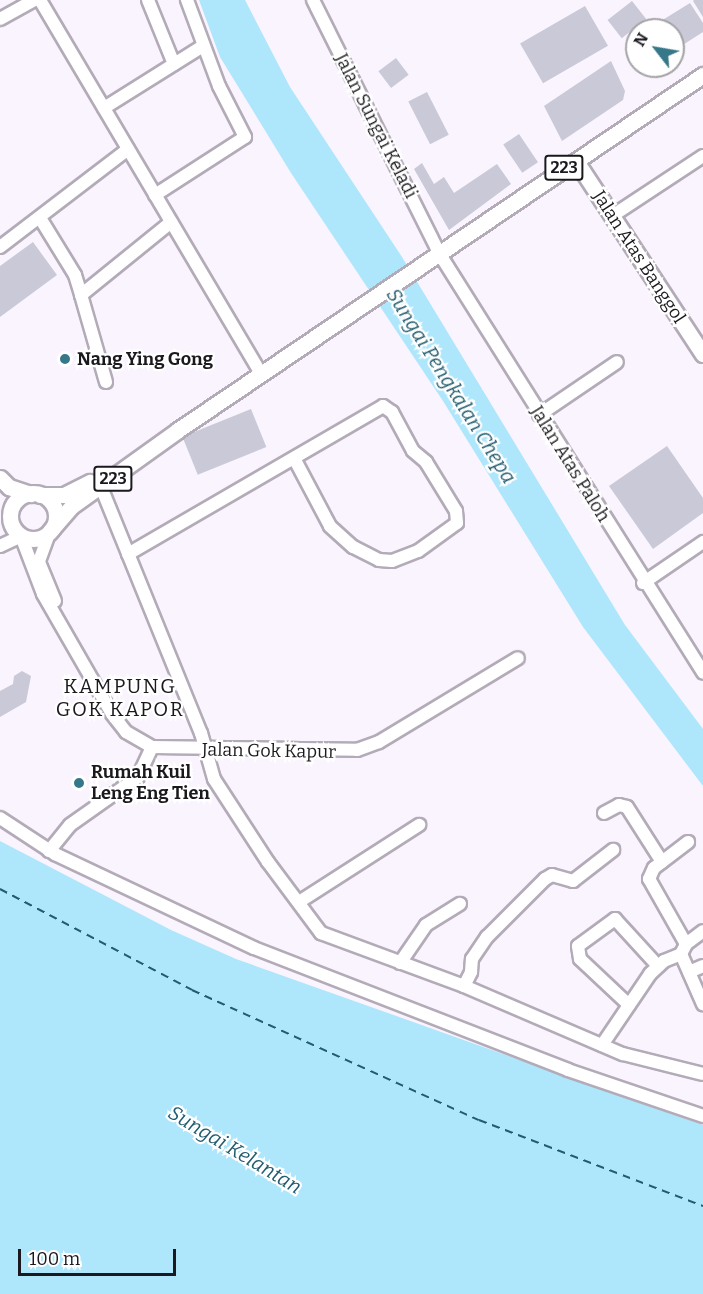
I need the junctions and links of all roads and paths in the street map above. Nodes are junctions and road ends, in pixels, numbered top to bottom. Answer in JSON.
{"nodes":[{"id":1,"x":34,"y":0,"type":"edge"},
{"id":2,"x":40,"y":0,"type":"edge"},
{"id":3,"x":148,"y":0,"type":"edge"},
{"id":4,"x":187,"y":0,"type":"edge"},
{"id":5,"x":313,"y":0,"type":"edge"},
{"id":6,"x":0,"y":19,"type":"edge"},
{"id":7,"x":203,"y":46,"type":"junction"},
{"id":8,"x":174,"y":64,"type":"junction"},
{"id":9,"x":703,"y":75,"type":"edge"},
{"id":10,"x":104,"y":108,"type":"junction"},
{"id":11,"x":128,"y":149,"type":"junction"},
{"id":12,"x":703,"y":156,"type":"edge"},
{"id":13,"x":576,"y":161,"type":"junction"},
{"id":14,"x":155,"y":195,"type":"junction"},
{"id":15,"x":612,"y":216,"type":"junction"},
{"id":16,"x":40,"y":218,"type":"junction"},
{"id":17,"x":171,"y":222,"type":"junction"},
{"id":18,"x":0,"y":247,"type":"edge"},
{"id":19,"x":439,"y":253,"type":"junction"},
{"id":20,"x":81,"y":295,"type":"junction"},
{"id":21,"x":703,"y":354,"type":"edge"},
{"id":22,"x":617,"y":362,"type":"dead end"},
{"id":23,"x":261,"y":374,"type":"junction"},
{"id":24,"x":106,"y":382,"type":"dead end"},
{"id":25,"x":539,"y":415,"type":"junction"},
{"id":26,"x":178,"y":430,"type":"junction"},
{"id":27,"x":295,"y":460,"type":"junction"},
{"id":28,"x":0,"y":478,"type":"edge"},
{"id":29,"x":101,"y":487,"type":"junction"},
{"id":30,"x":35,"y":494,"type":"junction"},
{"id":31,"x":0,"y":502,"type":"edge"},
{"id":32,"x":10,"y":519,"type":"junction"},
{"id":33,"x":50,"y":531,"type":"junction"},
{"id":34,"x":21,"y":536,"type":"junction"},
{"id":35,"x":703,"y":542,"type":"edge"},
{"id":36,"x":0,"y":546,"type":"edge"},
{"id":37,"x":128,"y":554,"type":"junction"},
{"id":38,"x":643,"y":583,"type":"junction"},
{"id":39,"x":63,"y":622,"type":"junction"},
{"id":40,"x":518,"y":658,"type":"dead end"},
{"id":41,"x":703,"y":673,"type":"edge"},
{"id":42,"x":152,"y":747,"type":"junction"},
{"id":43,"x":206,"y":750,"type":"junction"},
{"id":44,"x":604,"y":813,"type":"dead end"},
{"id":45,"x":0,"y":818,"type":"edge"},
{"id":46,"x":418,"y":825,"type":"dead end"},
{"id":47,"x":688,"y":842,"type":"dead end"},
{"id":48,"x":613,"y":850,"type":"dead end"},
{"id":49,"x":49,"y":851,"type":"junction"},
{"id":50,"x":662,"y":862,"type":"junction"},
{"id":51,"x":299,"y":902,"type":"junction"},
{"id":52,"x":460,"y":904,"type":"dead end"},
{"id":53,"x":703,"y":931,"type":"edge"},
{"id":54,"x":684,"y":949,"type":"junction"},
{"id":55,"x":400,"y":963,"type":"junction"},
{"id":56,"x":658,"y":966,"type":"junction"},
{"id":57,"x":703,"y":966,"type":"edge"},
{"id":58,"x":689,"y":972,"type":"junction"},
{"id":59,"x":464,"y":986,"type":"junction"},
{"id":60,"x":703,"y":1004,"type":"edge"},
{"id":61,"x":629,"y":1005,"type":"junction"},
{"id":62,"x":602,"y":1045,"type":"junction"},
{"id":63,"x":703,"y":1074,"type":"edge"},
{"id":64,"x":703,"y":1116,"type":"edge"}],
"edges":[{"from":1,"to":6,"type":"street"},
{"from":2,"to":10,"type":"street"},
{"from":3,"to":8,"type":"street"},
{"from":4,"to":7,"type":"street"},
{"from":5,"to":19,"type":"street","name":"Jalan Sungai Keladi"},
{"from":7,"to":8,"type":"street"},
{"from":7,"to":14,"type":"street"},
{"from":8,"to":10,"type":"street"},
{"from":9,"to":13,"type":"main road","number":"223"},
{"from":10,"to":11,"type":"street"},
{"from":11,"to":14,"type":"street"},
{"from":11,"to":16,"type":"street"},
{"from":12,"to":15,"type":"street"},
{"from":13,"to":15,"type":"main road","name":"Jalan Atas Banggol"},
{"from":13,"to":19,"type":"main road","number":"223"},
{"from":14,"to":17,"type":"street"},
{"from":15,"to":21,"type":"main road","name":"Jalan Atas Banggol"},
{"from":16,"to":18,"type":"street"},
{"from":16,"to":20,"type":"street"},
{"from":17,"to":20,"type":"street"},
{"from":17,"to":23,"type":"street"},
{"from":19,"to":23,"type":"main road","number":"223"},
{"from":19,"to":25,"type":"street","name":"Jalan Atas Paloh"},
{"from":20,"to":24,"type":"street"},
{"from":22,"to":25,"type":"street"},
{"from":23,"to":26,"type":"main road","number":"223"},
{"from":25,"to":38,"type":"street","name":"Jalan Atas Paloh"},
{"from":26,"to":29,"type":"main road","number":"223"},
{"from":26,"to":30,"type":"main road","number":"223"},
{"from":27,"to":27,"type":"street"},
{"from":27,"to":37,"type":"street"},
{"from":28,"to":30,"type":"main road","number":"223"},
{"from":29,"to":33,"type":"main road","number":"223"},
{"from":29,"to":37,"type":"street"},
{"from":30,"to":32,"type":"main road"},
{"from":30,"to":33,"type":"main road"},
{"from":31,"to":32,"type":"main road"},
{"from":32,"to":34,"type":"main road"},
{"from":33,"to":34,"type":"main road"},
{"from":33,"to":39,"type":"street","name":"Jalan Gok Kapur"},
{"from":34,"to":36,"type":"street"},
{"from":34,"to":39,"type":"street","name":"Jalan Gok Kapur"},
{"from":35,"to":38,"type":"street"},
{"from":37,"to":43,"type":"street"},
{"from":38,"to":41,"type":"street","name":"Jalan Atas Paloh"},
{"from":39,"to":42,"type":"street","name":"Jalan Gok Kapur"},
{"from":40,"to":43,"type":"street","name":"Jalan Gok Kapur"},
{"from":42,"to":43,"type":"street","name":"Jalan Gok Kapur"},
{"from":42,"to":49,"type":"street"},
{"from":43,"to":51,"type":"street"},
{"from":44,"to":50,"type":"street"},
{"from":45,"to":49,"type":"street"},
{"from":46,"to":51,"type":"street"},
{"from":47,"to":50,"type":"street"},
{"from":48,"to":59,"type":"street"},
{"from":49,"to":64,"type":"street"},
{"from":50,"to":54,"type":"street"},
{"from":51,"to":55,"type":"street"},
{"from":52,"to":55,"type":"street"},
{"from":53,"to":54,"type":"street"},
{"from":54,"to":56,"type":"street"},
{"from":54,"to":58,"type":"street"},
{"from":55,"to":59,"type":"street"},
{"from":56,"to":61,"type":"street"},
{"from":56,"to":61,"type":"street"},
{"from":57,"to":58,"type":"street"},
{"from":58,"to":60,"type":"street"},
{"from":59,"to":62,"type":"street"},
{"from":61,"to":62,"type":"street"},
{"from":62,"to":63,"type":"street"}]}
